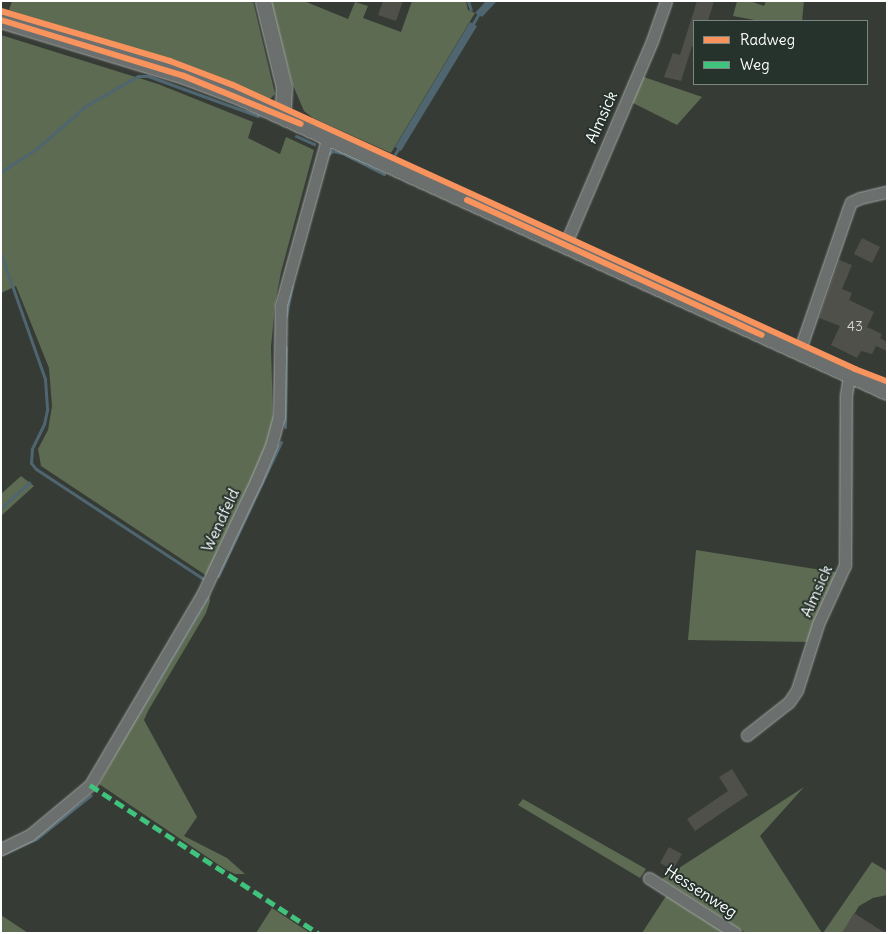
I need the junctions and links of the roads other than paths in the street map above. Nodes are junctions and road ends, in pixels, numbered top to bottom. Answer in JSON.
{"nodes":[{"id":1,"x":263,"y":1,"type":"edge"},
{"id":2,"x":666,"y":1,"type":"edge"},
{"id":3,"x":1,"y":20,"type":"edge"},
{"id":4,"x":281,"y":115,"type":"junction"},
{"id":5,"x":328,"y":136,"type":"junction"},
{"id":6,"x":887,"y":192,"type":"edge"},
{"id":7,"x":565,"y":245,"type":"junction"},
{"id":8,"x":799,"y":352,"type":"junction"},
{"id":9,"x":852,"y":376,"type":"junction"},
{"id":10,"x":887,"y":392,"type":"edge"},
{"id":11,"x":747,"y":735,"type":"dead end"},
{"id":12,"x":1,"y":849,"type":"edge"},
{"id":13,"x":649,"y":878,"type":"dead end"},
{"id":14,"x":735,"y":933,"type":"edge"}],
"edges":[{"from":1,"to":4,"type":"street"},
{"from":2,"to":7,"type":"street","name":"Almsick"},
{"from":3,"to":4,"type":"street"},
{"from":4,"to":5,"type":"street"},
{"from":5,"to":7,"type":"street"},
{"from":5,"to":12,"type":"street","name":"Wendfeld"},
{"from":6,"to":8,"type":"street"},
{"from":7,"to":8,"type":"street"},
{"from":8,"to":9,"type":"street"},
{"from":9,"to":10,"type":"street"},
{"from":9,"to":11,"type":"street","name":"Almsick"},
{"from":13,"to":14,"type":"street","name":"Hessenweg"}]}
